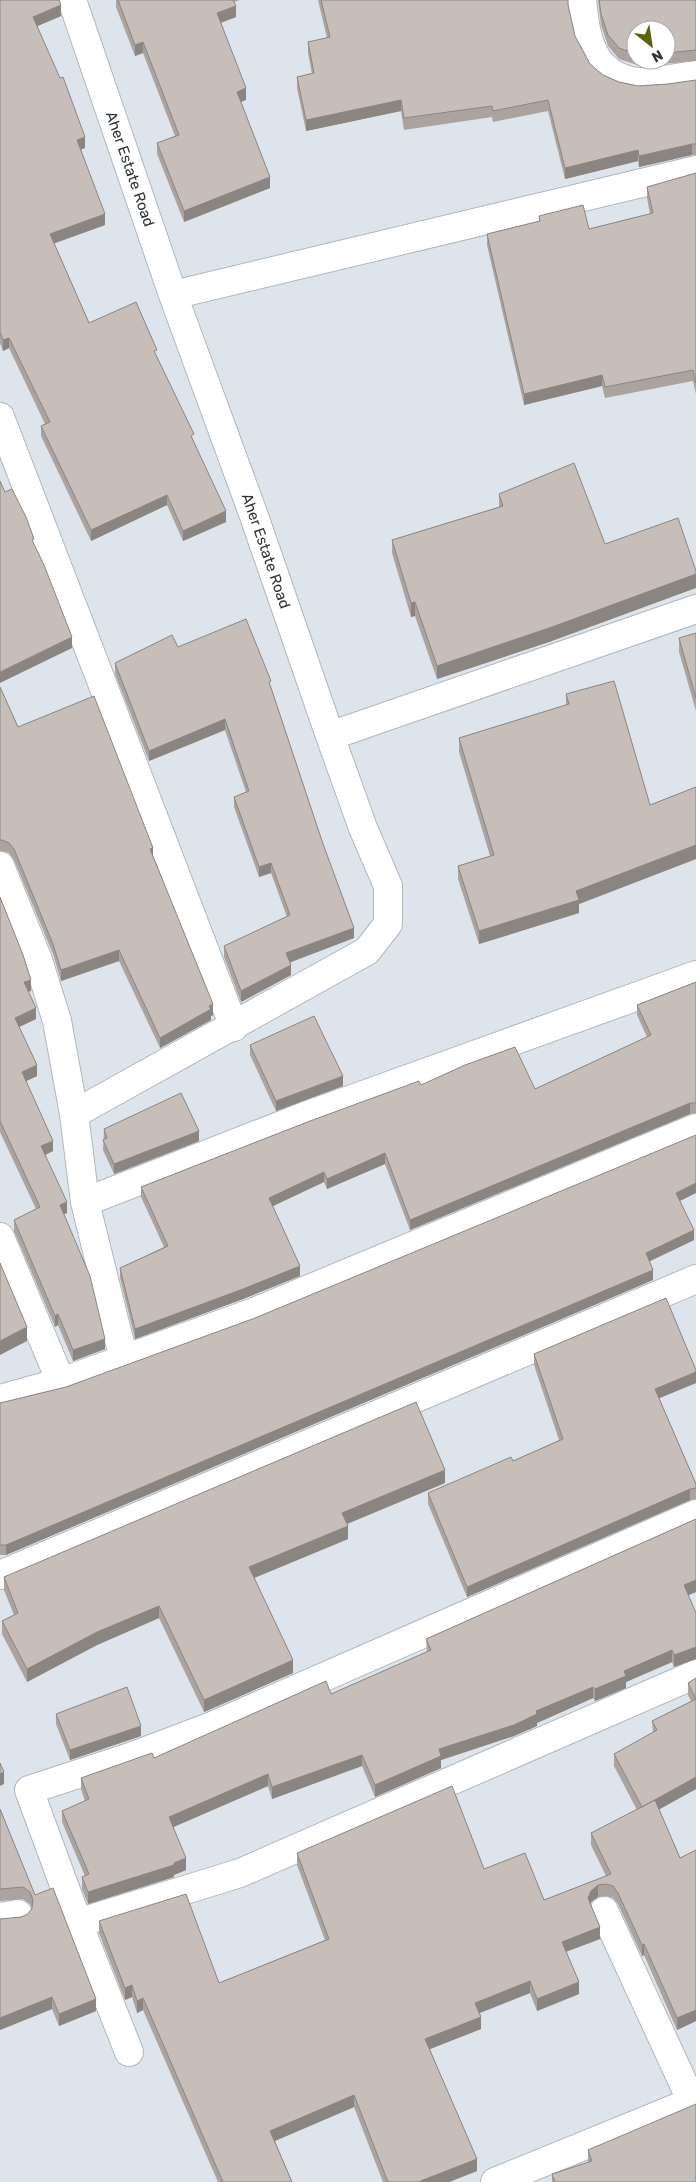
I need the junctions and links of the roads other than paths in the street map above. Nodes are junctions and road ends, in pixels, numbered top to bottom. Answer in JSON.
{"nodes":[{"id":1,"x":72,"y":0,"type":"edge"},
{"id":2,"x":582,"y":0,"type":"edge"},
{"id":3,"x":696,"y":75,"type":"edge"},
{"id":4,"x":696,"y":170,"type":"edge"},
{"id":5,"x":173,"y":295,"type":"junction"},
{"id":6,"x":0,"y":417,"type":"edge"},
{"id":7,"x":696,"y":609,"type":"edge"},
{"id":8,"x":330,"y":736,"type":"junction"},
{"id":9,"x":0,"y":866,"type":"edge"},
{"id":10,"x":696,"y":975,"type":"edge"},
{"id":11,"x":234,"y":1027,"type":"junction"},
{"id":12,"x":74,"y":1114,"type":"junction"},
{"id":13,"x":696,"y":1128,"type":"edge"},
{"id":14,"x":85,"y":1202,"type":"junction"},
{"id":15,"x":0,"y":1237,"type":"edge"},
{"id":16,"x":696,"y":1280,"type":"edge"},
{"id":17,"x":124,"y":1360,"type":"junction"},
{"id":18,"x":61,"y":1382,"type":"junction"},
{"id":19,"x":0,"y":1399,"type":"edge"},
{"id":20,"x":696,"y":1514,"type":"edge"},
{"id":21,"x":0,"y":1575,"type":"edge"},
{"id":22,"x":696,"y":1674,"type":"edge"},
{"id":23,"x":604,"y":1911,"type":"dead end"},
{"id":24,"x":78,"y":1923,"type":"junction"},
{"id":25,"x":129,"y":2052,"type":"dead end"},
{"id":26,"x":694,"y":2101,"type":"edge"},
{"id":27,"x":495,"y":2182,"type":"edge"}],
"edges":[{"from":1,"to":5,"type":"street","name":"Aher Estate Road"},
{"from":2,"to":3,"type":"street"},
{"from":4,"to":5,"type":"street"},
{"from":5,"to":8,"type":"street","name":"Aher Estate Road"},
{"from":6,"to":11,"type":"street"},
{"from":7,"to":8,"type":"street"},
{"from":8,"to":11,"type":"street","name":"Aher Estate Road"},
{"from":9,"to":12,"type":"street"},
{"from":10,"to":14,"type":"street"},
{"from":11,"to":12,"type":"street","name":"Aher Estate Road"},
{"from":12,"to":14,"type":"street"},
{"from":13,"to":17,"type":"street"},
{"from":14,"to":17,"type":"street"},
{"from":15,"to":18,"type":"street"},
{"from":16,"to":21,"type":"street"},
{"from":17,"to":18,"type":"street"},
{"from":18,"to":19,"type":"street"},
{"from":20,"to":24,"type":"street"},
{"from":22,"to":24,"type":"street"},
{"from":23,"to":26,"type":"street"},
{"from":24,"to":25,"type":"street"},
{"from":26,"to":27,"type":"street"}]}
